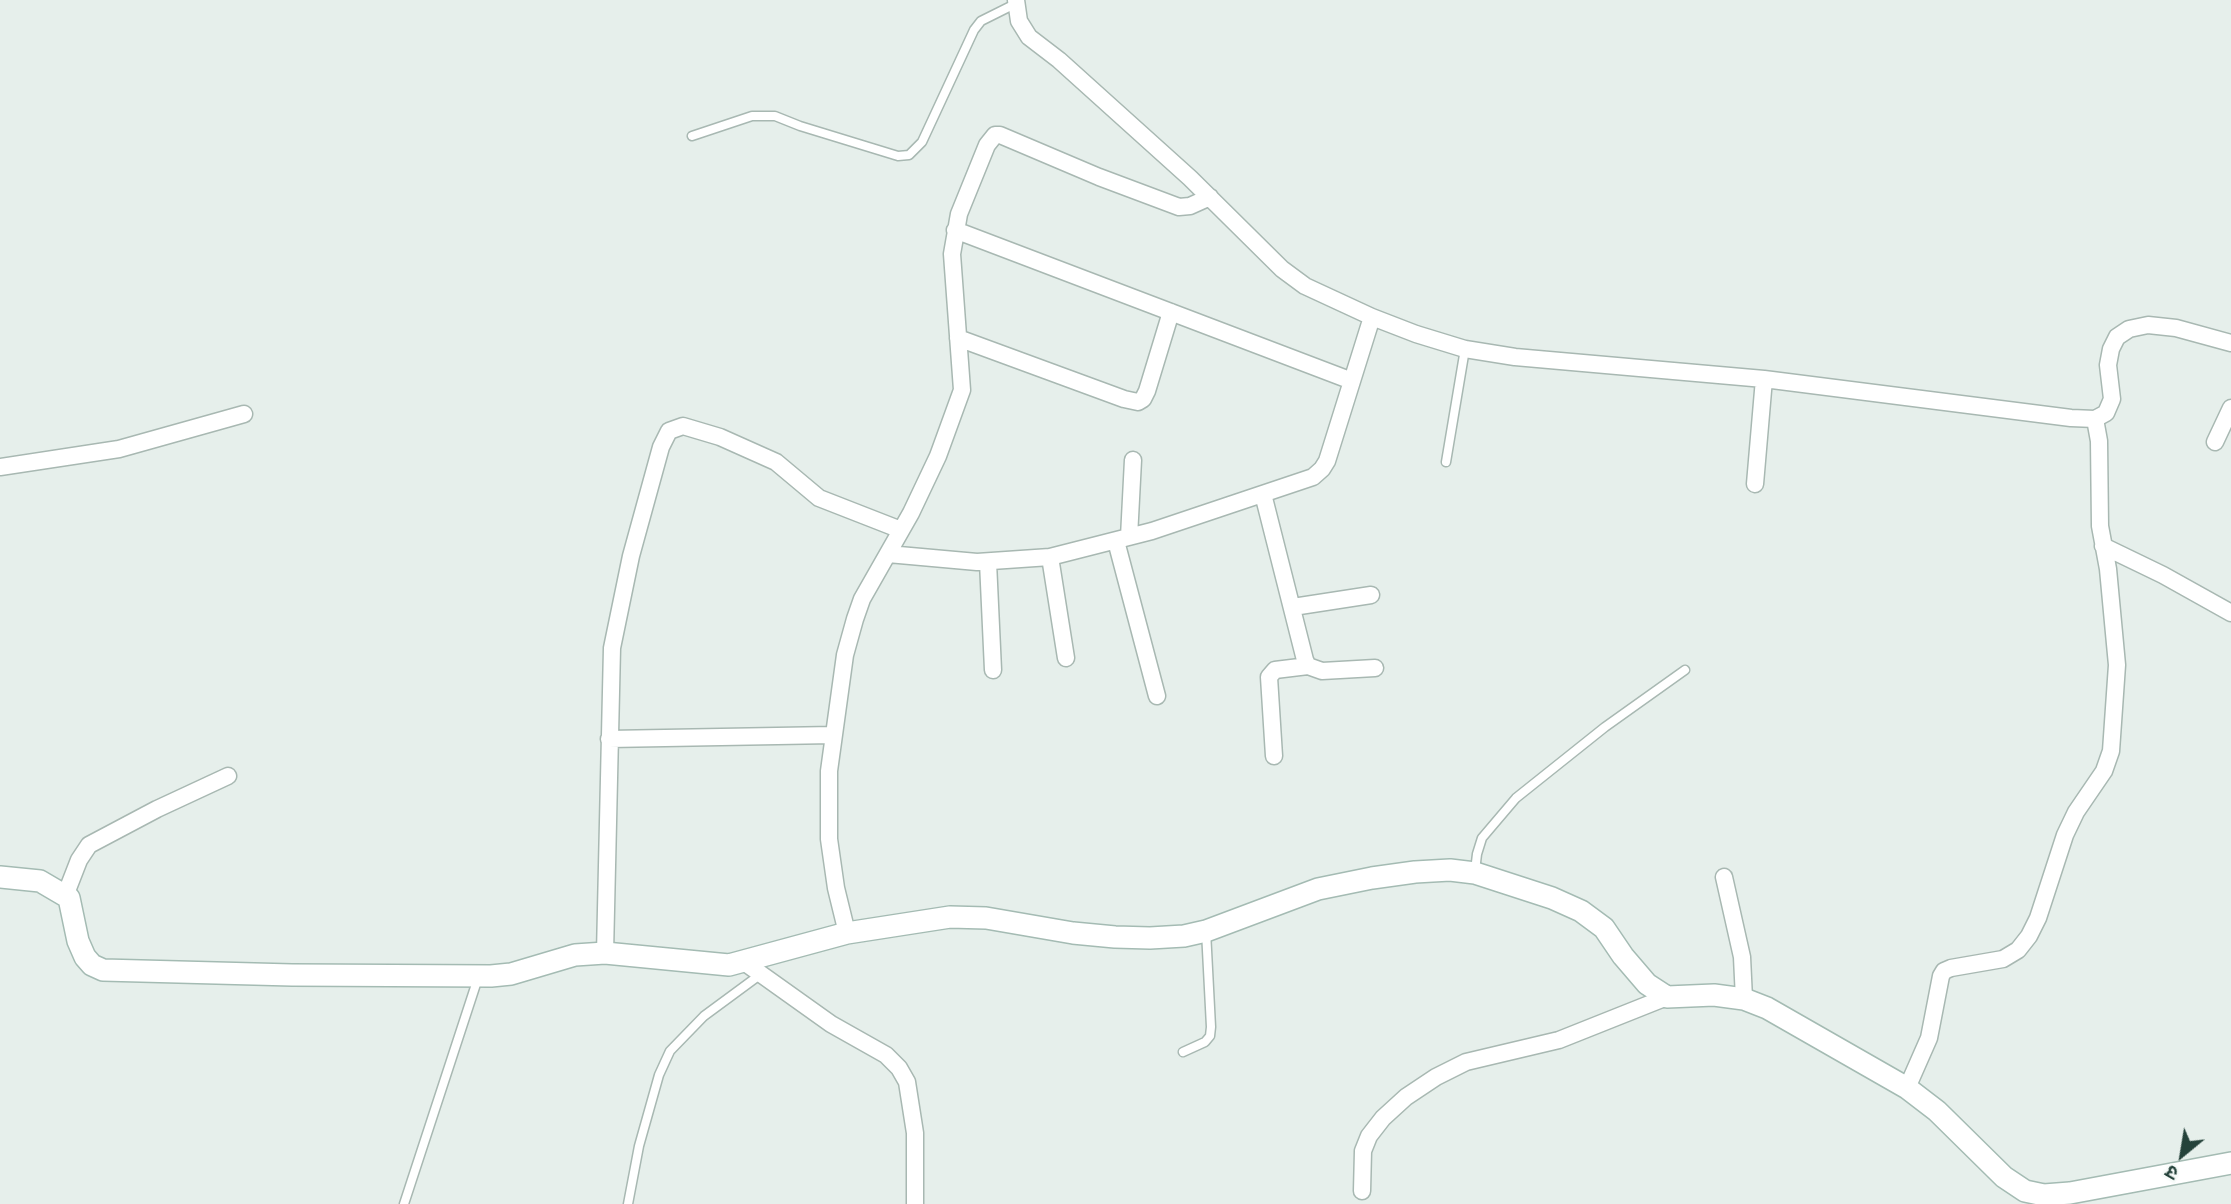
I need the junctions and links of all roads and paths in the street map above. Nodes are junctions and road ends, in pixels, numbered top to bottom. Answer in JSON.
{"nodes":[{"id":1,"x":1016,"y":2,"type":"edge"},
{"id":2,"x":692,"y":135,"type":"dead end"},
{"id":3,"x":1210,"y":197,"type":"junction"},
{"id":4,"x":955,"y":230,"type":"junction"},
{"id":5,"x":1171,"y":312,"type":"junction"},
{"id":6,"x":1372,"y":317,"type":"junction"},
{"id":7,"x":958,"y":338,"type":"junction"},
{"id":8,"x":2231,"y":343,"type":"edge"},
{"id":9,"x":1465,"y":349,"type":"junction"},
{"id":10,"x":1765,"y":379,"type":"junction"},
{"id":11,"x":1352,"y":381,"type":"junction"},
{"id":12,"x":2231,"y":408,"type":"edge"},
{"id":13,"x":244,"y":414,"type":"dead end"},
{"id":14,"x":2095,"y":419,"type":"junction"},
{"id":15,"x":2215,"y":442,"type":"dead end"},
{"id":16,"x":1133,"y":460,"type":"dead end"},
{"id":17,"x":1446,"y":462,"type":"dead end"},
{"id":18,"x":0,"y":467,"type":"edge"},
{"id":19,"x":1755,"y":484,"type":"dead end"},
{"id":20,"x":1263,"y":494,"type":"junction"},
{"id":21,"x":901,"y":530,"type":"junction"},
{"id":22,"x":1123,"y":539,"type":"junction"},
{"id":23,"x":2104,"y":546,"type":"junction"},
{"id":24,"x":888,"y":554,"type":"junction"},
{"id":25,"x":1050,"y":557,"type":"junction"},
{"id":26,"x":988,"y":562,"type":"junction"},
{"id":27,"x":1371,"y":595,"type":"dead end"},
{"id":28,"x":1293,"y":607,"type":"junction"},
{"id":29,"x":2231,"y":613,"type":"edge"},
{"id":30,"x":1066,"y":658,"type":"dead end"},
{"id":31,"x":1308,"y":666,"type":"junction"},
{"id":32,"x":1375,"y":668,"type":"dead end"},
{"id":33,"x":993,"y":670,"type":"dead end"},
{"id":34,"x":1685,"y":670,"type":"dead end"},
{"id":35,"x":1157,"y":696,"type":"dead end"},
{"id":36,"x":833,"y":735,"type":"junction"},
{"id":37,"x":609,"y":739,"type":"junction"},
{"id":38,"x":1274,"y":756,"type":"dead end"},
{"id":39,"x":228,"y":776,"type":"dead end"},
{"id":40,"x":1475,"y":873,"type":"junction"},
{"id":41,"x":0,"y":877,"type":"edge"},
{"id":42,"x":1724,"y":877,"type":"dead end"},
{"id":43,"x":65,"y":895,"type":"junction"},
{"id":44,"x":1206,"y":931,"type":"junction"},
{"id":45,"x":847,"y":933,"type":"junction"},
{"id":46,"x":605,"y":953,"type":"junction"},
{"id":47,"x":752,"y":968,"type":"junction"},
{"id":48,"x":479,"y":975,"type":"junction"},
{"id":49,"x":1667,"y":997,"type":"junction"},
{"id":50,"x":1744,"y":999,"type":"junction"},
{"id":51,"x":1183,"y":1052,"type":"dead end"},
{"id":52,"x":1907,"y":1088,"type":"junction"},
{"id":53,"x":2231,"y":1163,"type":"edge"},
{"id":54,"x":1362,"y":1191,"type":"dead end"},
{"id":55,"x":2045,"y":1200,"type":"edge"},
{"id":56,"x":404,"y":1204,"type":"edge"},
{"id":57,"x":628,"y":1204,"type":"edge"},
{"id":58,"x":915,"y":1204,"type":"edge"}],
"edges":[{"from":1,"to":2,"type":"lane"},
{"from":1,"to":3,"type":"street"},
{"from":3,"to":4,"type":"street"},
{"from":3,"to":6,"type":"street"},
{"from":4,"to":5,"type":"street"},
{"from":4,"to":7,"type":"street"},
{"from":5,"to":7,"type":"street"},
{"from":5,"to":11,"type":"street"},
{"from":6,"to":9,"type":"street"},
{"from":6,"to":11,"type":"street"},
{"from":7,"to":21,"type":"street"},
{"from":8,"to":14,"type":"street"},
{"from":9,"to":10,"type":"street"},
{"from":9,"to":17,"type":"lane"},
{"from":10,"to":14,"type":"street"},
{"from":10,"to":19,"type":"street"},
{"from":11,"to":20,"type":"street"},
{"from":12,"to":15,"type":"street"},
{"from":13,"to":18,"type":"street"},
{"from":14,"to":23,"type":"street"},
{"from":16,"to":22,"type":"street"},
{"from":20,"to":22,"type":"street"},
{"from":20,"to":28,"type":"street"},
{"from":21,"to":24,"type":"street"},
{"from":21,"to":37,"type":"street"},
{"from":22,"to":25,"type":"street"},
{"from":22,"to":35,"type":"street"},
{"from":23,"to":29,"type":"street"},
{"from":23,"to":52,"type":"street"},
{"from":24,"to":26,"type":"street"},
{"from":24,"to":36,"type":"street"},
{"from":25,"to":26,"type":"street"},
{"from":25,"to":30,"type":"street"},
{"from":26,"to":33,"type":"street"},
{"from":27,"to":28,"type":"street"},
{"from":28,"to":31,"type":"street"},
{"from":31,"to":32,"type":"street"},
{"from":31,"to":38,"type":"street"},
{"from":34,"to":40,"type":"lane"},
{"from":36,"to":37,"type":"street"},
{"from":36,"to":45,"type":"street"},
{"from":37,"to":46,"type":"street"},
{"from":39,"to":43,"type":"street"},
{"from":40,"to":44,"type":"street"},
{"from":40,"to":49,"type":"street"},
{"from":41,"to":43,"type":"street"},
{"from":42,"to":50,"type":"street"},
{"from":43,"to":48,"type":"street"},
{"from":44,"to":45,"type":"street"},
{"from":44,"to":51,"type":"lane"},
{"from":45,"to":47,"type":"street"},
{"from":46,"to":47,"type":"street"},
{"from":46,"to":48,"type":"street"},
{"from":47,"to":57,"type":"lane"},
{"from":47,"to":58,"type":"street"},
{"from":48,"to":56,"type":"lane"},
{"from":49,"to":50,"type":"street"},
{"from":49,"to":54,"type":"street"},
{"from":50,"to":52,"type":"street"},
{"from":52,"to":55,"type":"street"},
{"from":53,"to":55,"type":"street"}]}
